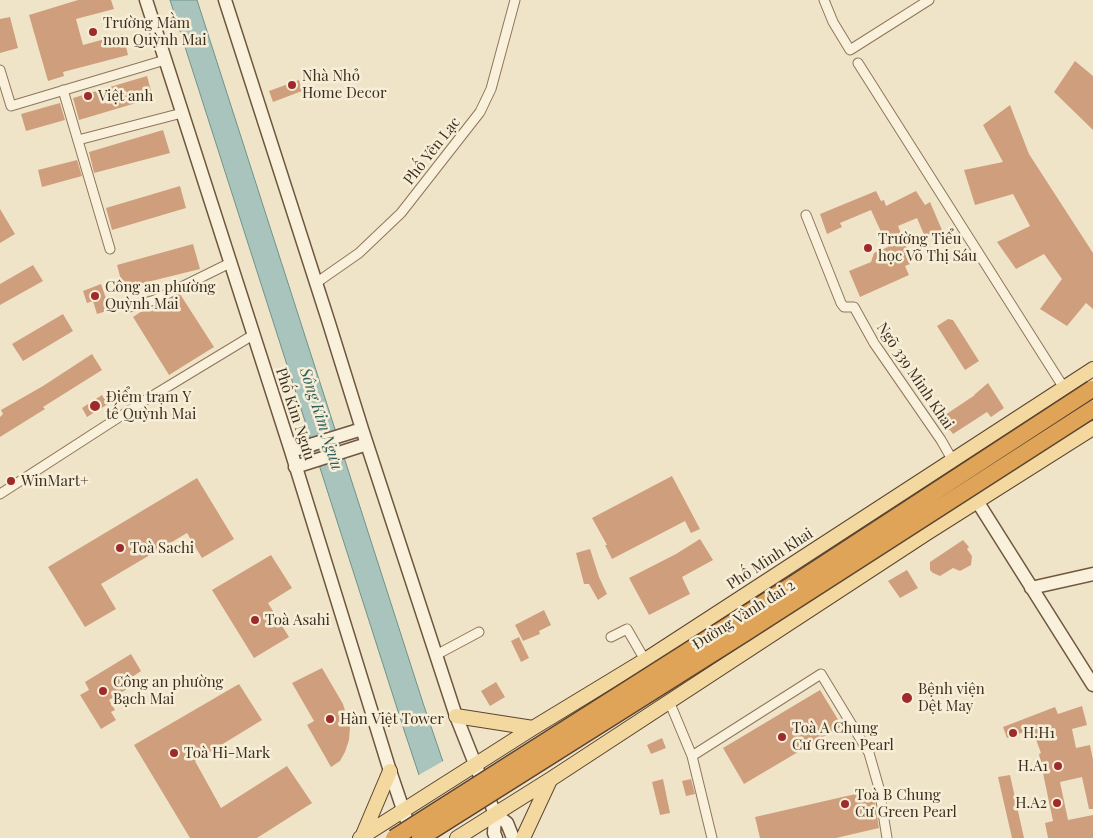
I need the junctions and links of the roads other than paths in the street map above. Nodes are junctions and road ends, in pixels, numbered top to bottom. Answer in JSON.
{"nodes":[{"id":1,"x":146,"y":0,"type":"edge"},
{"id":2,"x":225,"y":0,"type":"edge"},
{"id":3,"x":515,"y":0,"type":"edge"},
{"id":4,"x":824,"y":0,"type":"edge"},
{"id":5,"x":929,"y":0,"type":"edge"},
{"id":6,"x":165,"y":60,"type":"junction"},
{"id":7,"x":858,"y":63,"type":"dead end"},
{"id":8,"x":0,"y":70,"type":"edge"},
{"id":9,"x":63,"y":90,"type":"junction"},
{"id":10,"x":182,"y":113,"type":"junction"},
{"id":11,"x":78,"y":140,"type":"junction"},
{"id":12,"x":806,"y":215,"type":"dead end"},
{"id":13,"x":110,"y":250,"type":"dead end"},
{"id":14,"x":230,"y":263,"type":"junction"},
{"id":15,"x":316,"y":283,"type":"junction"},
{"id":16,"x":129,"y":307,"type":"dead end"},
{"id":17,"x":253,"y":335,"type":"junction"},
{"id":18,"x":1093,"y":369,"type":"edge"},
{"id":19,"x":1064,"y":388,"type":"junction"},
{"id":20,"x":1092,"y":389,"type":"edge"},
{"id":21,"x":1093,"y":409,"type":"edge"},
{"id":22,"x":1007,"y":426,"type":"junction"},
{"id":23,"x":1093,"y":428,"type":"edge"},
{"id":24,"x":362,"y":429,"type":"junction"},
{"id":25,"x":367,"y":444,"type":"junction"},
{"id":26,"x":291,"y":451,"type":"junction"},
{"id":27,"x":953,"y":461,"type":"junction"},
{"id":28,"x":1034,"y":466,"type":"junction"},
{"id":29,"x":295,"y":467,"type":"junction"},
{"id":30,"x":0,"y":494,"type":"edge"},
{"id":31,"x":977,"y":501,"type":"junction"},
{"id":32,"x":1093,"y":574,"type":"edge"},
{"id":33,"x":1030,"y":588,"type":"junction"},
{"id":34,"x":479,"y":632,"type":"dead end"},
{"id":35,"x":611,"y":637,"type":"dead end"},
{"id":36,"x":436,"y":655,"type":"junction"},
{"id":37,"x":644,"y":660,"type":"junction"},
{"id":38,"x":1093,"y":685,"type":"edge"},
{"id":39,"x":669,"y":701,"type":"junction"},
{"id":40,"x":456,"y":716,"type":"junction"},
{"id":41,"x":533,"y":728,"type":"junction"},
{"id":42,"x":692,"y":756,"type":"junction"},
{"id":43,"x":475,"y":764,"type":"junction"},
{"id":44,"x":390,"y":771,"type":"junction"},
{"id":45,"x":551,"y":779,"type":"junction"},
{"id":46,"x":403,"y":811,"type":"junction"},
{"id":47,"x":495,"y":814,"type":"junction"},
{"id":48,"x":361,"y":837,"type":"edge"},
{"id":49,"x":394,"y":838,"type":"edge"},
{"id":50,"x":412,"y":838,"type":"edge"},
{"id":51,"x":420,"y":838,"type":"edge"},
{"id":52,"x":456,"y":838,"type":"edge"},
{"id":53,"x":496,"y":838,"type":"edge"},
{"id":54,"x":513,"y":838,"type":"edge"},
{"id":55,"x":523,"y":838,"type":"edge"},
{"id":56,"x":712,"y":838,"type":"edge"},
{"id":57,"x":887,"y":838,"type":"edge"}],
"edges":[{"from":1,"to":6,"type":"main road","name":"Phố Kim Ngưu"},
{"from":2,"to":15,"type":"main road"},
{"from":3,"to":15,"type":"street","name":"Phố Yên Lạc"},
{"from":4,"to":5,"type":"street"},
{"from":6,"to":9,"type":"street"},
{"from":6,"to":10,"type":"main road","name":"Phố Kim Ngưu"},
{"from":7,"to":19,"type":"street"},
{"from":8,"to":9,"type":"street"},
{"from":9,"to":11,"type":"street"},
{"from":10,"to":11,"type":"street"},
{"from":10,"to":14,"type":"main road","name":"Phố Kim Ngưu"},
{"from":11,"to":13,"type":"street"},
{"from":12,"to":27,"type":"street","name":"Ngõ 339 Minh Khai"},
{"from":14,"to":16,"type":"street"},
{"from":14,"to":17,"type":"main road","name":"Phố Kim Ngưu"},
{"from":15,"to":24,"type":"main road"},
{"from":17,"to":26,"type":"main road","name":"Phố Kim Ngưu"},
{"from":17,"to":30,"type":"street"},
{"from":18,"to":19,"type":"main road","name":"Phố Minh Khai"},
{"from":19,"to":22,"type":"main road","name":"Phố Minh Khai"},
{"from":20,"to":49,"type":"highway","name":"Đường Vành đai 2","bridge":true},
{"from":21,"to":51,"type":"highway","name":"Đường Vành đai 2","bridge":true},
{"from":22,"to":27,"type":"main road","name":"Phố Minh Khai"},
{"from":22,"to":28,"type":"main road"},
{"from":23,"to":28,"type":"main road"},
{"from":24,"to":25,"type":"main road"},
{"from":24,"to":26,"type":"main road"},
{"from":25,"to":29,"type":"main road"},
{"from":25,"to":36,"type":"main road"},
{"from":26,"to":29,"type":"main road","name":"Phố Kim Ngưu"},
{"from":27,"to":31,"type":"main road"},
{"from":27,"to":37,"type":"main road","name":"Phố Minh Khai"},
{"from":28,"to":31,"type":"main road"},
{"from":29,"to":44,"type":"main road","name":"Phố Kim Ngưu"},
{"from":31,"to":33,"type":"main road"},
{"from":31,"to":39,"type":"main road"},
{"from":32,"to":33,"type":"main road"},
{"from":33,"to":38,"type":"main road"},
{"from":34,"to":36,"type":"street"},
{"from":35,"to":37,"type":"street"},
{"from":36,"to":40,"type":"main road"},
{"from":37,"to":41,"type":"main road","name":"Phố Minh Khai"},
{"from":39,"to":42,"type":"street"},
{"from":39,"to":45,"type":"main road"},
{"from":40,"to":41,"type":"main road"},
{"from":40,"to":43,"type":"main road"},
{"from":41,"to":43,"type":"main road","name":"Phố Minh Khai"},
{"from":42,"to":56,"type":"street"},
{"from":42,"to":57,"type":"street"},
{"from":43,"to":46,"type":"main road","name":"Phố Minh Khai"},
{"from":43,"to":47,"type":"main road"},
{"from":44,"to":46,"type":"main road","name":"Phố Kim Ngưu"},
{"from":44,"to":48,"type":"main road"},
{"from":45,"to":47,"type":"main road"},
{"from":45,"to":55,"type":"main road"},
{"from":46,"to":48,"type":"main road"},
{"from":46,"to":50,"type":"main road","name":"Phố Kim Ngưu"},
{"from":47,"to":52,"type":"main road"},
{"from":47,"to":53,"type":"main road"},
{"from":47,"to":54,"type":"main road"}]}
